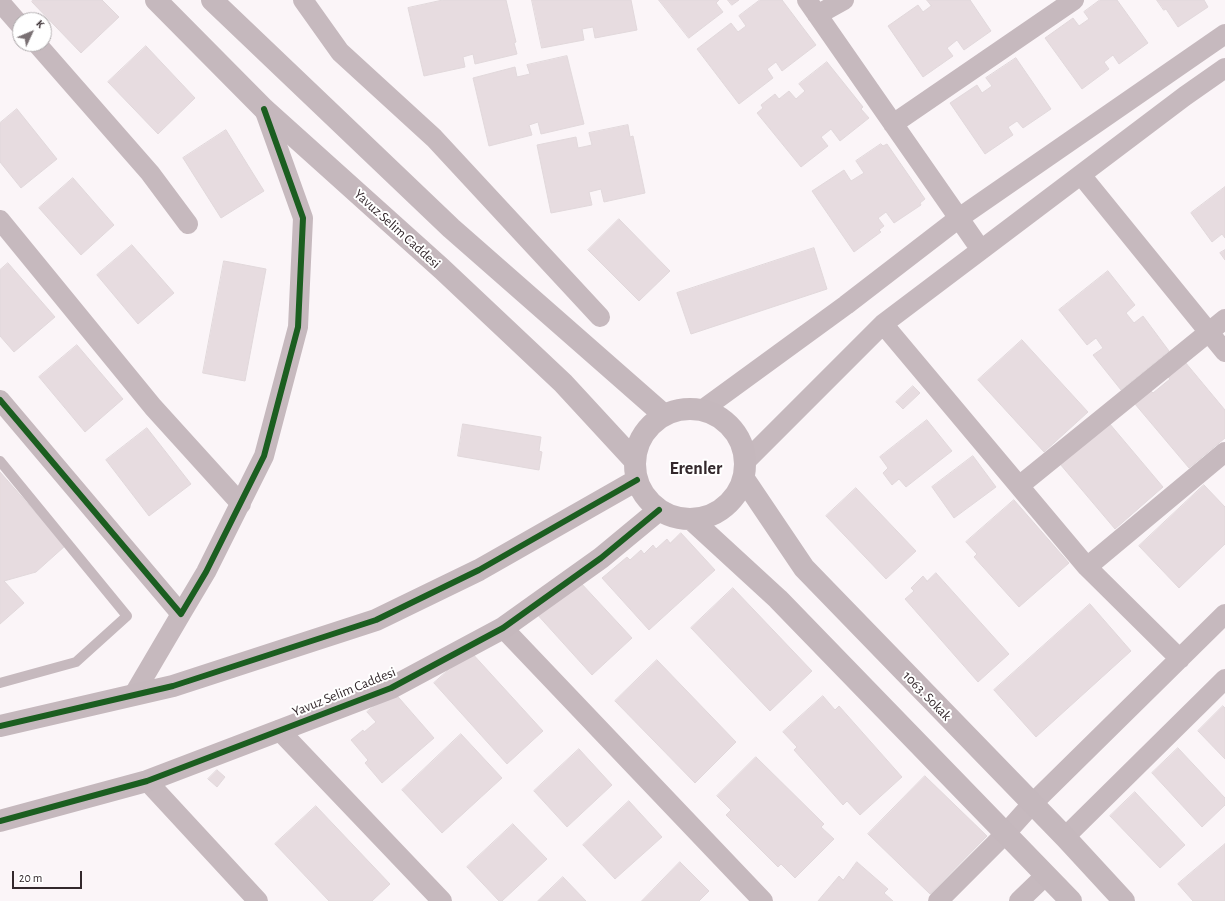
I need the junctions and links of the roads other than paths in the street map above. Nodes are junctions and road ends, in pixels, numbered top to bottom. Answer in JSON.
{"nodes":[{"id":1,"x":156,"y":0,"type":"edge"},
{"id":2,"x":212,"y":0,"type":"edge"},
{"id":3,"x":303,"y":0,"type":"edge"},
{"id":4,"x":844,"y":0,"type":"edge"},
{"id":5,"x":1074,"y":0,"type":"edge"},
{"id":6,"x":0,"y":2,"type":"edge"},
{"id":7,"x":812,"y":8,"type":"edge"},
{"id":8,"x":12,"y":16,"type":"edge"},
{"id":9,"x":1225,"y":34,"type":"edge"},
{"id":10,"x":44,"y":52,"type":"edge"},
{"id":11,"x":1225,"y":68,"type":"edge"},
{"id":12,"x":264,"y":109,"type":"junction"},
{"id":13,"x":893,"y":124,"type":"junction"},
{"id":14,"x":1080,"y":175,"type":"junction"},
{"id":15,"x":959,"y":218,"type":"junction"},
{"id":16,"x":0,"y":220,"type":"edge"},
{"id":17,"x":188,"y":224,"type":"dead end"},
{"id":18,"x":981,"y":250,"type":"junction"},
{"id":19,"x":600,"y":317,"type":"dead end"},
{"id":20,"x":1225,"y":319,"type":"edge"},
{"id":21,"x":883,"y":324,"type":"junction"},
{"id":22,"x":1209,"y":332,"type":"junction"},
{"id":23,"x":1225,"y":352,"type":"edge"},
{"id":24,"x":0,"y":400,"type":"edge"},
{"id":25,"x":702,"y":410,"type":"junction"},
{"id":26,"x":664,"y":415,"type":"junction"},
{"id":27,"x":1225,"y":452,"type":"edge"},
{"id":28,"x":0,"y":461,"type":"edge"},
{"id":29,"x":745,"y":470,"type":"junction"},
{"id":30,"x":636,"y":471,"type":"junction"},
{"id":31,"x":1019,"y":486,"type":"junction"},
{"id":32,"x":241,"y":504,"type":"junction"},
{"id":33,"x":659,"y":510,"type":"junction"},
{"id":34,"x":692,"y":520,"type":"junction"},
{"id":35,"x":1087,"y":567,"type":"junction"},
{"id":36,"x":181,"y":614,"type":"junction"},
{"id":37,"x":1225,"y":614,"type":"edge"},
{"id":38,"x":502,"y":628,"type":"junction"},
{"id":39,"x":1180,"y":658,"type":"junction"},
{"id":40,"x":1225,"y":679,"type":"edge"},
{"id":41,"x":0,"y":683,"type":"edge"},
{"id":42,"x":134,"y":694,"type":"junction"},
{"id":43,"x":0,"y":726,"type":"edge"},
{"id":44,"x":279,"y":730,"type":"junction"},
{"id":45,"x":147,"y":781,"type":"junction"},
{"id":46,"x":1032,"y":804,"type":"junction"},
{"id":47,"x":0,"y":821,"type":"edge"},
{"id":48,"x":1006,"y":833,"type":"junction"},
{"id":49,"x":1065,"y":837,"type":"junction"},
{"id":50,"x":1046,"y":875,"type":"junction"},
{"id":51,"x":258,"y":901,"type":"edge"},
{"id":52,"x":442,"y":901,"type":"edge"},
{"id":53,"x":763,"y":901,"type":"edge"},
{"id":54,"x":938,"y":901,"type":"edge"},
{"id":55,"x":1019,"y":901,"type":"edge"},
{"id":56,"x":1071,"y":901,"type":"edge"},
{"id":57,"x":1124,"y":901,"type":"edge"}],
"edges":[{"from":1,"to":12,"type":"main road","name":"Yavuz Selim Caddesi"},
{"from":2,"to":26,"type":"main road"},
{"from":3,"to":19,"type":"street"},
{"from":4,"to":7,"type":"street"},
{"from":5,"to":13,"type":"street"},
{"from":6,"to":8,"type":"street"},
{"from":7,"to":13,"type":"street"},
{"from":9,"to":15,"type":"street"},
{"from":10,"to":17,"type":"street"},
{"from":11,"to":14,"type":"street"},
{"from":12,"to":30,"type":"main road","name":"Yavuz Selim Caddesi"},
{"from":12,"to":32,"type":"street"},
{"from":13,"to":15,"type":"street"},
{"from":14,"to":18,"type":"street"},
{"from":14,"to":22,"type":"street"},
{"from":15,"to":18,"type":"street"},
{"from":15,"to":25,"type":"street"},
{"from":16,"to":32,"type":"street"},
{"from":18,"to":21,"type":"street"},
{"from":20,"to":22,"type":"street"},
{"from":21,"to":29,"type":"street"},
{"from":21,"to":31,"type":"street"},
{"from":22,"to":23,"type":"street"},
{"from":22,"to":31,"type":"street"},
{"from":24,"to":36,"type":"street"},
{"from":25,"to":26,"type":"main road"},
{"from":25,"to":29,"type":"main road"},
{"from":26,"to":30,"type":"main road"},
{"from":27,"to":35,"type":"street"},
{"from":28,"to":41,"type":"lane"},
{"from":29,"to":34,"type":"main road"},
{"from":29,"to":46,"type":"main road","name":"1063. Sokak"},
{"from":30,"to":33,"type":"main road"},
{"from":30,"to":42,"type":"main road"},
{"from":31,"to":35,"type":"street"},
{"from":32,"to":36,"type":"street"},
{"from":33,"to":34,"type":"main road"},
{"from":33,"to":38,"type":"main road","name":"Yavuz Selim Caddesi"},
{"from":34,"to":48,"type":"main road"},
{"from":35,"to":39,"type":"street"},
{"from":36,"to":42,"type":"street"},
{"from":37,"to":39,"type":"street"},
{"from":38,"to":44,"type":"main road","name":"Yavuz Selim Caddesi"},
{"from":38,"to":53,"type":"street"},
{"from":39,"to":46,"type":"street"},
{"from":40,"to":49,"type":"street"},
{"from":42,"to":43,"type":"main road"},
{"from":44,"to":45,"type":"main road","name":"Yavuz Selim Caddesi"},
{"from":44,"to":52,"type":"street"},
{"from":45,"to":47,"type":"main road","name":"Yavuz Selim Caddesi"},
{"from":45,"to":51,"type":"street"},
{"from":46,"to":48,"type":"street"},
{"from":46,"to":49,"type":"main road","name":"1063. Sokak"},
{"from":48,"to":50,"type":"main road"},
{"from":48,"to":54,"type":"street"},
{"from":49,"to":57,"type":"main road","name":"1063. Sokak"},
{"from":50,"to":55,"type":"street"},
{"from":50,"to":56,"type":"main road"}]}
